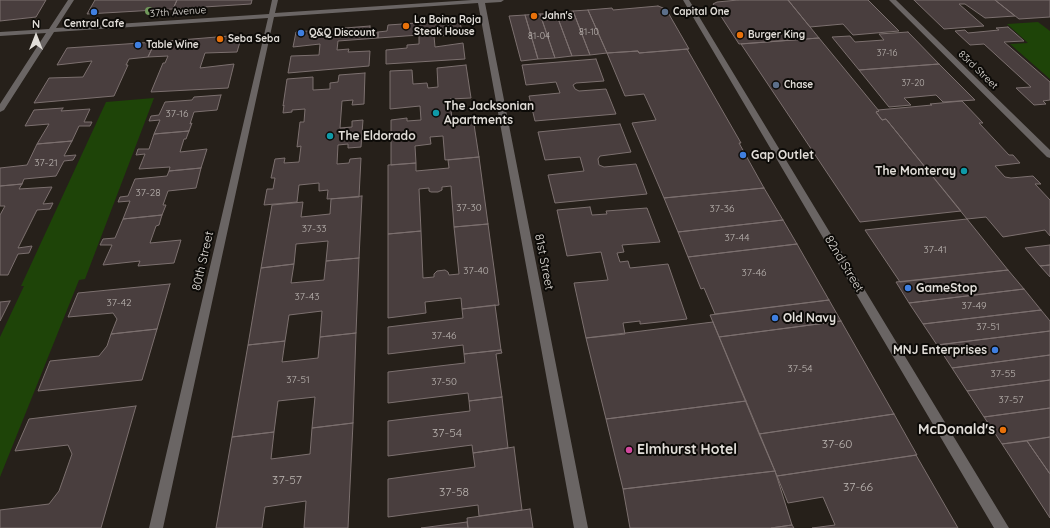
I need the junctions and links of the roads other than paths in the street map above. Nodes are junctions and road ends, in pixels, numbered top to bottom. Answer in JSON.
{"nodes":[{"id":1,"x":71,"y":0,"type":"edge"},
{"id":2,"x":275,"y":0,"type":"edge"},
{"id":3,"x":501,"y":0,"type":"edge"},
{"id":4,"x":686,"y":0,"type":"edge"},
{"id":5,"x":892,"y":0,"type":"edge"},
{"id":6,"x":481,"y":1,"type":"edge"},
{"id":7,"x":271,"y":16,"type":"junction"},
{"id":8,"x":51,"y":31,"type":"junction"},
{"id":9,"x":0,"y":34,"type":"edge"},
{"id":10,"x":0,"y":109,"type":"edge"},
{"id":11,"x":1050,"y":155,"type":"edge"},
{"id":12,"x":156,"y":528,"type":"edge"},
{"id":13,"x":581,"y":528,"type":"edge"},
{"id":14,"x":1002,"y":528,"type":"edge"}],
"edges":[{"from":1,"to":8,"type":"street"},
{"from":2,"to":7,"type":"street","name":"80th Street"},
{"from":3,"to":6,"type":"street","name":"37th Avenue"},
{"from":4,"to":14,"type":"street","name":"82nd Street"},
{"from":5,"to":11,"type":"street","name":"83rd Street"},
{"from":6,"to":7,"type":"street","name":"37th Avenue"},
{"from":6,"to":13,"type":"street","name":"81st Street"},
{"from":7,"to":8,"type":"street","name":"37th Avenue"},
{"from":7,"to":12,"type":"street","name":"80th Street"},
{"from":8,"to":9,"type":"street","name":"37th Avenue"},
{"from":8,"to":10,"type":"street"}]}
